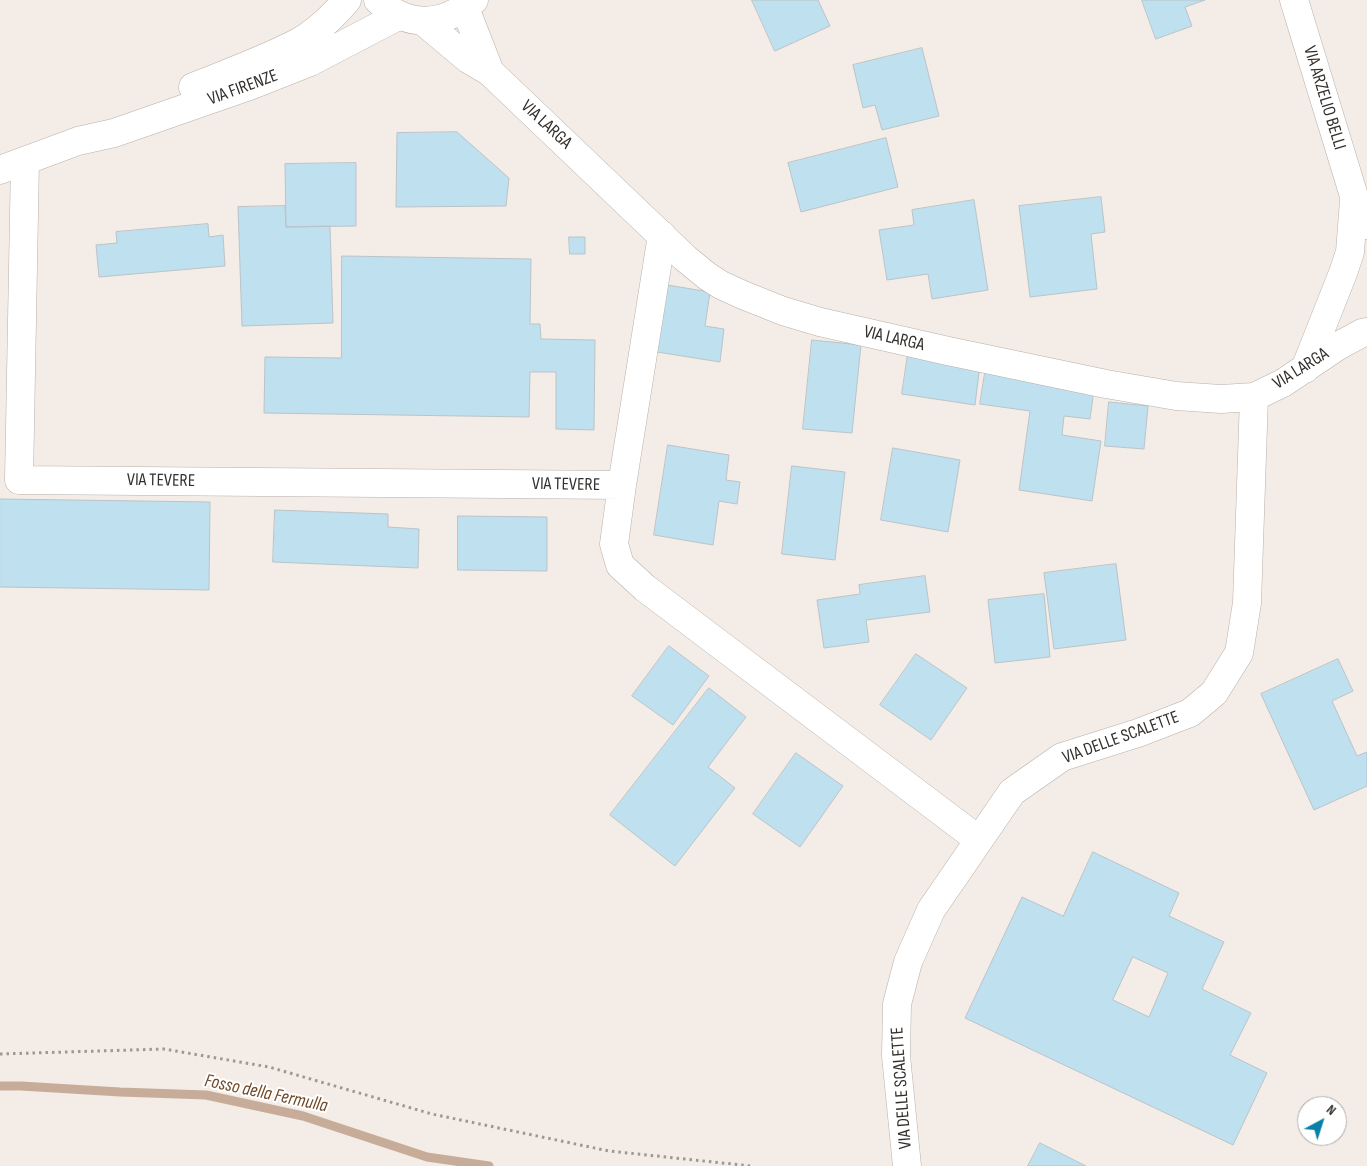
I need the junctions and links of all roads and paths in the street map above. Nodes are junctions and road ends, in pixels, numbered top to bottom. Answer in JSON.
{"nodes":[{"id":1,"x":346,"y":0,"type":"edge"},
{"id":2,"x":1294,"y":0,"type":"edge"},
{"id":3,"x":470,"y":4,"type":"edge"},
{"id":4,"x":401,"y":12,"type":"edge"},
{"id":5,"x":490,"y":72,"type":"junction"},
{"id":6,"x":78,"y":141,"type":"junction"},
{"id":7,"x":25,"y":161,"type":"junction"},
{"id":8,"x":0,"y":170,"type":"edge"},
{"id":9,"x":1354,"y":196,"type":"junction"},
{"id":10,"x":1367,"y":225,"type":"edge"},
{"id":11,"x":662,"y":235,"type":"junction"},
{"id":12,"x":1367,"y":332,"type":"edge"},
{"id":13,"x":1305,"y":369,"type":"junction"},
{"id":14,"x":1254,"y":397,"type":"junction"},
{"id":15,"x":622,"y":485,"type":"junction"},
{"id":16,"x":979,"y":840,"type":"junction"},
{"id":17,"x":0,"y":1054,"type":"edge"},
{"id":18,"x":752,"y":1166,"type":"edge"},
{"id":19,"x":907,"y":1166,"type":"edge"}],
"edges":[{"from":1,"to":6,"type":"street","name":"VIA FIRENZE"},
{"from":2,"to":9,"type":"street","name":"VIA ARZELIO BELLI"},
{"from":3,"to":4,"type":"street","name":"VIA FIRENZE"},
{"from":3,"to":5,"type":"street","name":"VIA LARGA"},
{"from":4,"to":5,"type":"street","name":"VIA LARGA"},
{"from":4,"to":6,"type":"street","name":"VIA FIRENZE"},
{"from":5,"to":11,"type":"street","name":"VIA LARGA"},
{"from":6,"to":7,"type":"street","name":"VIA FIRENZE"},
{"from":7,"to":8,"type":"street","name":"VIA FIRENZE"},
{"from":7,"to":15,"type":"street","name":"VIA TEVERE"},
{"from":9,"to":10,"type":"street"},
{"from":9,"to":13,"type":"street"},
{"from":11,"to":14,"type":"street","name":"VIA LARGA"},
{"from":11,"to":15,"type":"street"},
{"from":12,"to":13,"type":"street","name":"VIA LARGA"},
{"from":13,"to":14,"type":"street","name":"VIA LARGA"},
{"from":14,"to":16,"type":"street","name":"VIA DELLE SCALETTE"},
{"from":15,"to":16,"type":"street"},
{"from":16,"to":19,"type":"street","name":"VIA DELLE SCALETTE"},
{"from":17,"to":18,"type":"path"}]}
